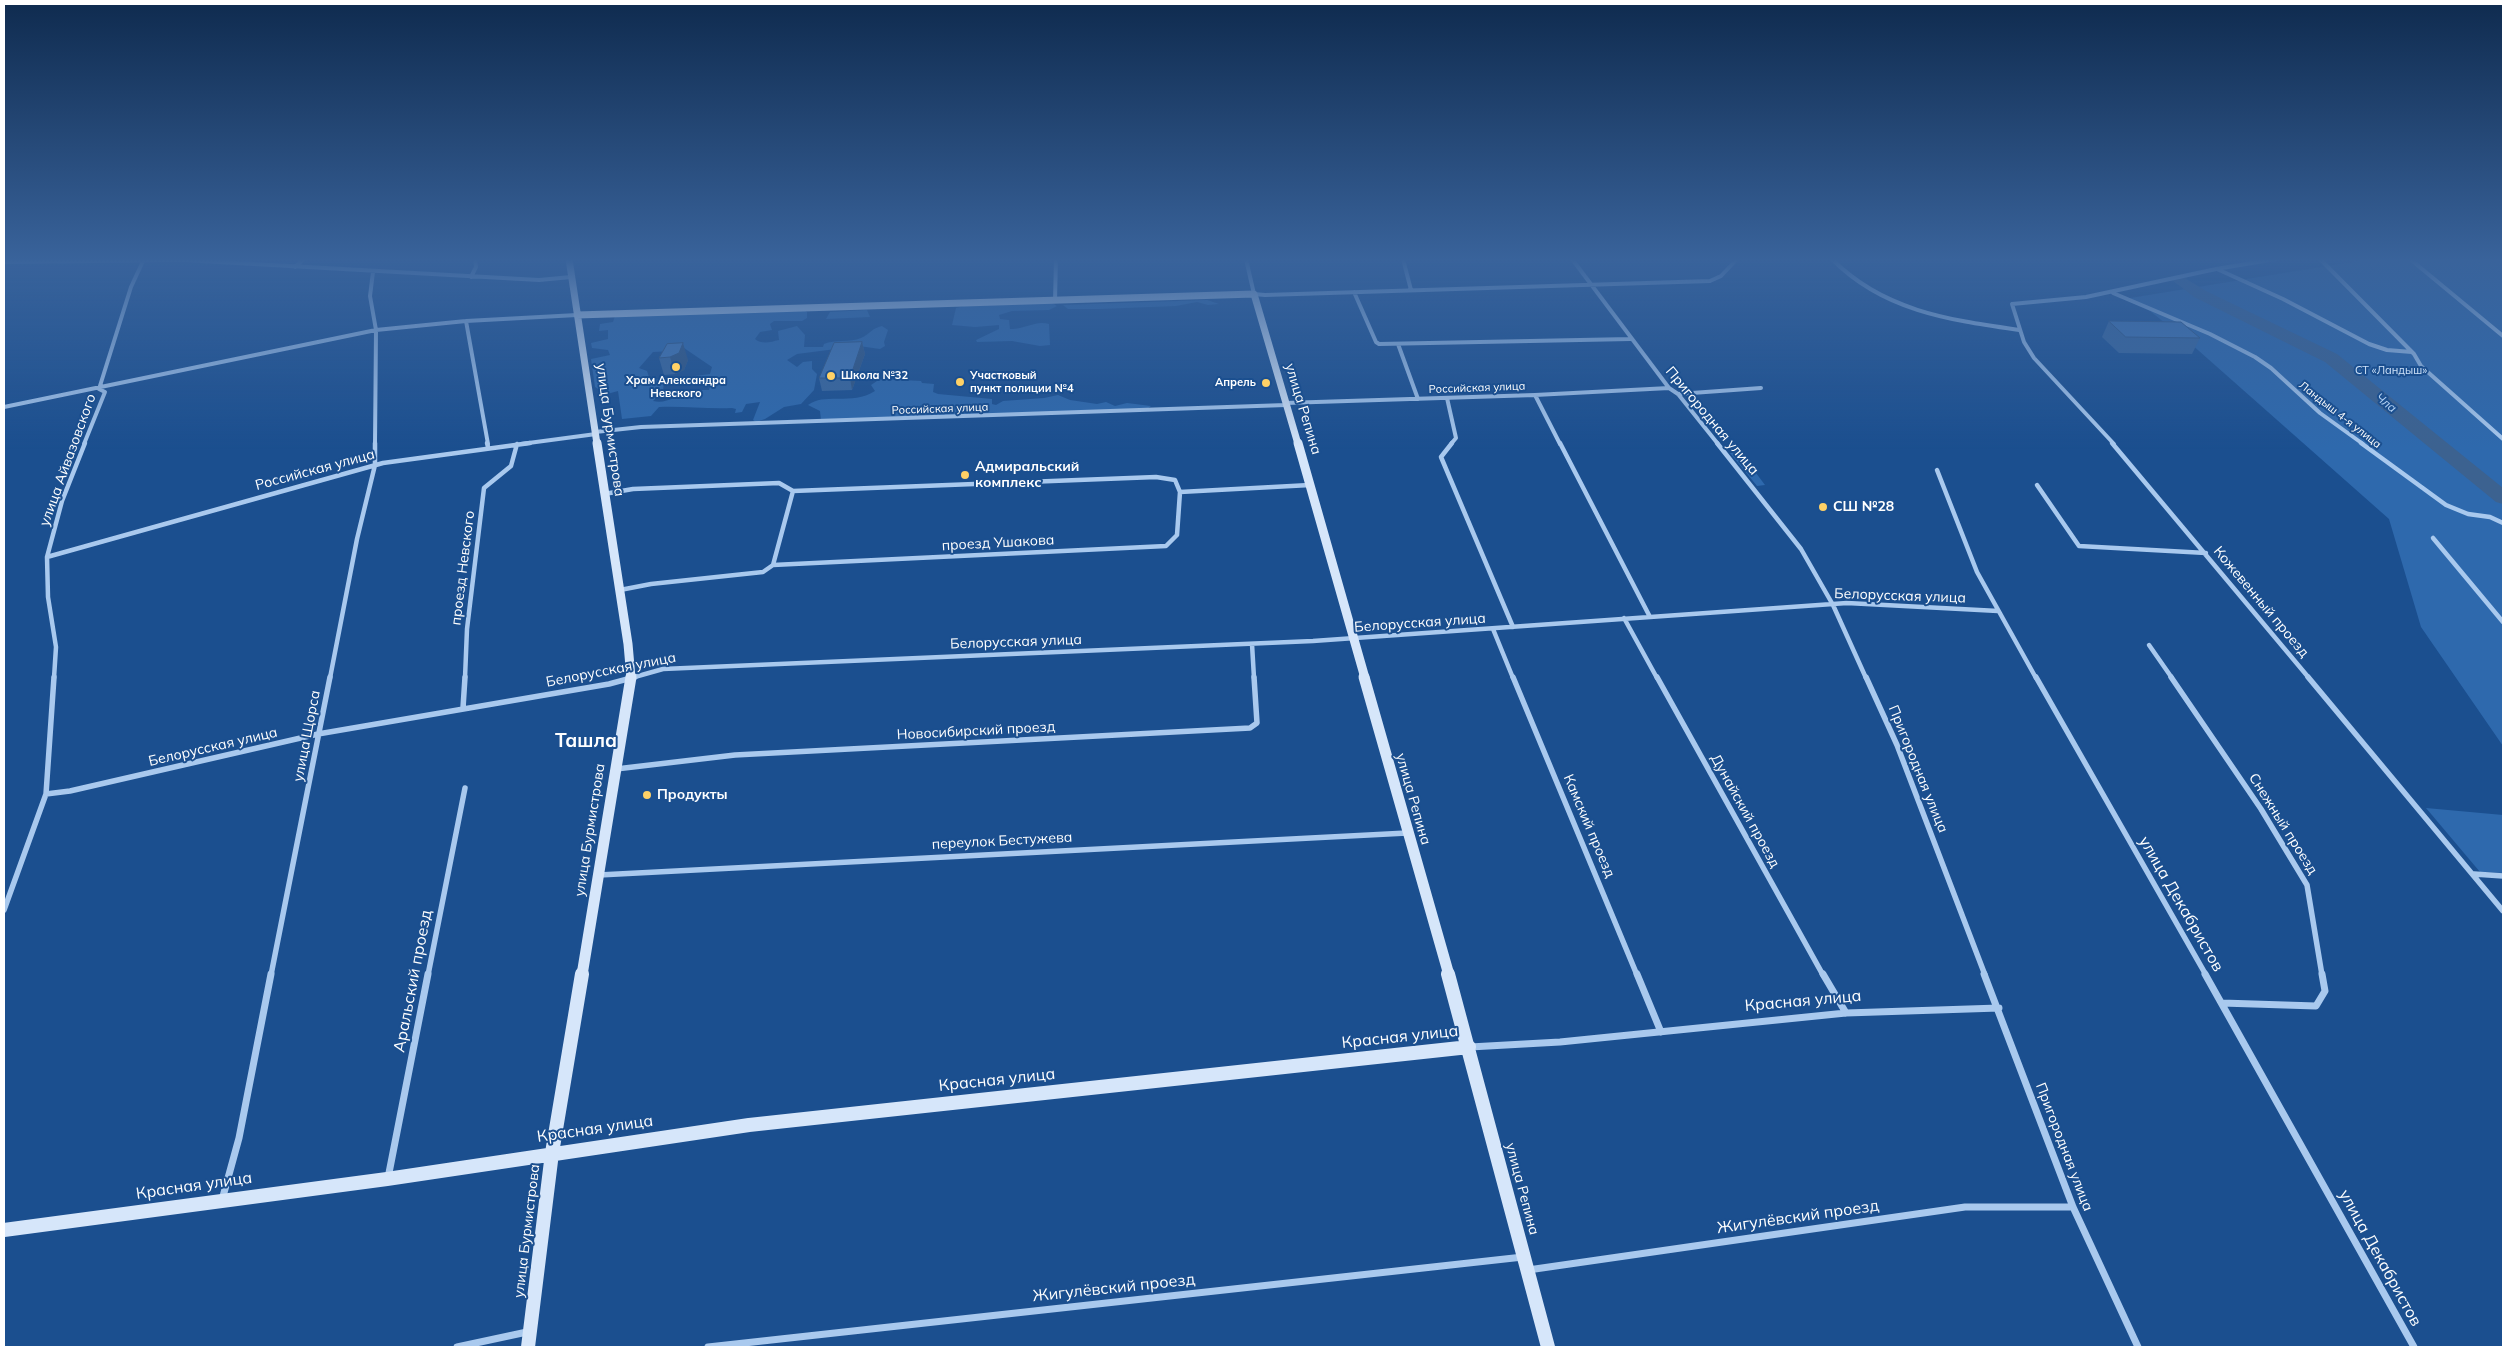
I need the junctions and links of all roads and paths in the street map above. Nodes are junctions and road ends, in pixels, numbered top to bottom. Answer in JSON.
{"nodes":[{"id":1,"x":120,"y":322,"type":"edge"},
{"id":2,"x":375,"y":322,"type":"edge"},
{"id":3,"x":456,"y":322,"type":"edge"},
{"id":4,"x":466,"y":322,"type":"edge"},
{"id":5,"x":578,"y":322,"type":"edge"},
{"id":6,"x":1262,"y":322,"type":"edge"},
{"id":7,"x":1367,"y":322,"type":"edge"},
{"id":8,"x":1618,"y":322,"type":"edge"},
{"id":9,"x":1976,"y":322,"type":"edge"},
{"id":10,"x":2017,"y":322,"type":"edge"},
{"id":11,"x":2182,"y":322,"type":"edge"},
{"id":12,"x":2327,"y":322,"type":"edge"},
{"id":13,"x":2383,"y":322,"type":"edge"},
{"id":14,"x":2486,"y":322,"type":"edge"},
{"id":15,"x":376,"y":330,"type":"junction"},
{"id":16,"x":2019,"y":330,"type":"junction"},
{"id":17,"x":2503,"y":336,"type":"edge"},
{"id":18,"x":1630,"y":339,"type":"junction"},
{"id":19,"x":1398,"y":344,"type":"junction"},
{"id":20,"x":2412,"y":352,"type":"junction"},
{"id":21,"x":1669,"y":388,"type":"junction"},
{"id":22,"x":1761,"y":388,"type":"dead end"},
{"id":23,"x":99,"y":389,"type":"junction"},
{"id":24,"x":1678,"y":394,"type":"junction"},
{"id":25,"x":1535,"y":395,"type":"junction"},
{"id":26,"x":1447,"y":398,"type":"junction"},
{"id":27,"x":1418,"y":399,"type":"junction"},
{"id":28,"x":1286,"y":404,"type":"junction"},
{"id":29,"x":4,"y":407,"type":"edge"},
{"id":30,"x":596,"y":433,"type":"junction"},
{"id":31,"x":2503,"y":438,"type":"edge"},
{"id":32,"x":517,"y":444,"type":"junction"},
{"id":33,"x":488,"y":447,"type":"junction"},
{"id":34,"x":375,"y":465,"type":"junction"},
{"id":35,"x":1938,"y":470,"type":"dead end"},
{"id":36,"x":2036,"y":484,"type":"dead end"},
{"id":37,"x":1310,"y":485,"type":"junction"},
{"id":38,"x":793,"y":491,"type":"junction"},
{"id":39,"x":1180,"y":492,"type":"junction"},
{"id":40,"x":604,"y":494,"type":"junction"},
{"id":41,"x":2503,"y":523,"type":"edge"},
{"id":42,"x":2433,"y":538,"type":"dead end"},
{"id":43,"x":2206,"y":553,"type":"junction"},
{"id":44,"x":47,"y":557,"type":"junction"},
{"id":45,"x":773,"y":565,"type":"junction"},
{"id":46,"x":620,"y":590,"type":"junction"},
{"id":47,"x":1833,"y":605,"type":"junction"},
{"id":48,"x":1998,"y":611,"type":"junction"},
{"id":49,"x":1650,"y":617,"type":"junction"},
{"id":50,"x":1624,"y":618,"type":"junction"},
{"id":51,"x":2503,"y":622,"type":"edge"},
{"id":52,"x":1513,"y":627,"type":"junction"},
{"id":53,"x":1493,"y":629,"type":"junction"},
{"id":54,"x":1354,"y":639,"type":"junction"},
{"id":55,"x":1252,"y":644,"type":"junction"},
{"id":56,"x":2150,"y":645,"type":"dead end"},
{"id":57,"x":630,"y":679,"type":"junction"},
{"id":58,"x":463,"y":708,"type":"junction"},
{"id":59,"x":318,"y":734,"type":"junction"},
{"id":60,"x":616,"y":769,"type":"junction"},
{"id":61,"x":465,"y":788,"type":"dead end"},
{"id":62,"x":46,"y":794,"type":"junction"},
{"id":63,"x":1407,"y":833,"type":"junction"},
{"id":64,"x":2474,"y":874,"type":"junction"},
{"id":65,"x":598,"y":875,"type":"junction"},
{"id":66,"x":2503,"y":876,"type":"edge"},
{"id":67,"x":4,"y":910,"type":"edge"},
{"id":68,"x":2503,"y":911,"type":"edge"},
{"id":69,"x":2222,"y":1003,"type":"junction"},
{"id":70,"x":1999,"y":1008,"type":"junction"},
{"id":71,"x":1846,"y":1013,"type":"junction"},
{"id":72,"x":1661,"y":1032,"type":"junction"},
{"id":73,"x":1469,"y":1047,"type":"junction"},
{"id":74,"x":552,"y":1153,"type":"junction"},
{"id":75,"x":387,"y":1179,"type":"junction"},
{"id":76,"x":222,"y":1200,"type":"junction"},
{"id":77,"x":2074,"y":1207,"type":"junction"},
{"id":78,"x":4,"y":1230,"type":"edge"},
{"id":79,"x":1524,"y":1257,"type":"junction"},
{"id":80,"x":1527,"y":1270,"type":"junction"},
{"id":81,"x":530,"y":1332,"type":"junction"},
{"id":82,"x":457,"y":1347,"type":"edge"},
{"id":83,"x":528,"y":1347,"type":"edge"},
{"id":84,"x":708,"y":1347,"type":"edge"},
{"id":85,"x":1548,"y":1347,"type":"edge"},
{"id":86,"x":2138,"y":1347,"type":"edge"},
{"id":87,"x":2414,"y":1347,"type":"edge"}],
"edges":[{"from":1,"to":23,"type":"street","name":"улица Айвазовского"},
{"from":2,"to":15,"type":"street","name":"улица Щорса"},
{"from":3,"to":15,"type":"street"},
{"from":4,"to":33,"type":"street"},
{"from":5,"to":30,"type":"street","name":"улица Бурмистрова"},
{"from":6,"to":28,"type":"street","name":"улица Репина"},
{"from":7,"to":19,"type":"street"},
{"from":8,"to":18,"type":"street","name":"Пригородная улица"},
{"from":9,"to":16,"type":"street"},
{"from":10,"to":16,"type":"street","name":"Кожевенный проезд"},
{"from":11,"to":41,"type":"street","name":"Ландыш 4-я улица"},
{"from":12,"to":20,"type":"street"},
{"from":13,"to":20,"type":"street"},
{"from":14,"to":17,"type":"street"},
{"from":15,"to":23,"type":"street"},
{"from":15,"to":34,"type":"street","name":"улица Щорса"},
{"from":16,"to":43,"type":"street","name":"Кожевенный проезд"},
{"from":18,"to":19,"type":"street"},
{"from":18,"to":21,"type":"street","name":"Пригородная улица"},
{"from":19,"to":27,"type":"street"},
{"from":20,"to":31,"type":"street"},
{"from":21,"to":24,"type":"street","name":"Пригородная улица"},
{"from":21,"to":25,"type":"street","name":"Российская улица"},
{"from":22,"to":24,"type":"street"},
{"from":23,"to":29,"type":"street"},
{"from":23,"to":44,"type":"street","name":"улица Айвазовского"},
{"from":24,"to":47,"type":"street","name":"Пригородная улица"},
{"from":25,"to":26,"type":"street","name":"Российская улица"},
{"from":25,"to":49,"type":"street"},
{"from":26,"to":27,"type":"street","name":"Российская улица"},
{"from":26,"to":52,"type":"street"},
{"from":27,"to":28,"type":"street","name":"Российская улица"},
{"from":28,"to":30,"type":"street","name":"Российская улица"},
{"from":28,"to":37,"type":"street","name":"улица Репина"},
{"from":30,"to":32,"type":"street","name":"Российская улица"},
{"from":30,"to":40,"type":"street","name":"улица Бурмистрова"},
{"from":32,"to":33,"type":"street","name":"Российская улица"},
{"from":32,"to":58,"type":"street","name":"проезд Невского"},
{"from":33,"to":34,"type":"street","name":"Российская улица"},
{"from":34,"to":44,"type":"street","name":"Российская улица"},
{"from":34,"to":59,"type":"street","name":"улица Щорса"},
{"from":35,"to":48,"type":"street","name":"улица Декабристов"},
{"from":36,"to":43,"type":"street"},
{"from":37,"to":39,"type":"street"},
{"from":37,"to":54,"type":"street","name":"улица Репина"},
{"from":38,"to":39,"type":"street"},
{"from":38,"to":40,"type":"street"},
{"from":38,"to":45,"type":"street"},
{"from":39,"to":45,"type":"street","name":"проезд Ушакова"},
{"from":40,"to":46,"type":"street","name":"улица Бурмистрова"},
{"from":42,"to":51,"type":"street"},
{"from":43,"to":64,"type":"street","name":"Кожевенный проезд"},
{"from":44,"to":62,"type":"street","name":"улица Айвазовского"},
{"from":45,"to":46,"type":"street","name":"проезд Ушакова"},
{"from":46,"to":57,"type":"street","name":"улица Бурмистрова"},
{"from":47,"to":48,"type":"street","name":"Белорусская улица"},
{"from":47,"to":49,"type":"street","name":"Белорусская улица"},
{"from":47,"to":70,"type":"street","name":"Пригородная улица"},
{"from":48,"to":69,"type":"street","name":"улица Декабристов"},
{"from":49,"to":50,"type":"street","name":"Белорусская улица"},
{"from":50,"to":52,"type":"street","name":"Белорусская улица"},
{"from":50,"to":71,"type":"street","name":"Дунайский проезд"},
{"from":52,"to":53,"type":"street","name":"Белорусская улица"},
{"from":53,"to":54,"type":"street","name":"Белорусская улица"},
{"from":53,"to":72,"type":"street","name":"Камский проезд"},
{"from":54,"to":55,"type":"street","name":"Белорусская улица"},
{"from":54,"to":63,"type":"street","name":"улица Репина"},
{"from":55,"to":57,"type":"street","name":"Белорусская улица"},
{"from":55,"to":60,"type":"street","name":"Новосибирский проезд"},
{"from":56,"to":69,"type":"street","name":"Снежный проезд"},
{"from":57,"to":58,"type":"street","name":"Белорусская улица"},
{"from":57,"to":60,"type":"street","name":"улица Бурмистрова"},
{"from":58,"to":59,"type":"street","name":"Белорусская улица"},
{"from":59,"to":62,"type":"street","name":"Белорусская улица"},
{"from":59,"to":76,"type":"street","name":"улица Щорса"},
{"from":60,"to":65,"type":"street","name":"улица Бурмистрова"},
{"from":61,"to":75,"type":"street","name":"Аральский проезд"},
{"from":62,"to":67,"type":"street","name":"улица Айвазовского"},
{"from":63,"to":65,"type":"street","name":"переулок Бестужева"},
{"from":63,"to":73,"type":"street","name":"улица Репина"},
{"from":64,"to":66,"type":"street"},
{"from":64,"to":68,"type":"street","name":"Кожевенный проезд"},
{"from":65,"to":74,"type":"street","name":"улица Бурмистрова"},
{"from":69,"to":87,"type":"street","name":"улица Декабристов"},
{"from":70,"to":71,"type":"street","name":"Красная улица"},
{"from":70,"to":77,"type":"street","name":"Пригородная улица"},
{"from":71,"to":72,"type":"street","name":"Красная улица"},
{"from":72,"to":73,"type":"street","name":"Красная улица"},
{"from":73,"to":74,"type":"street","name":"Красная улица"},
{"from":73,"to":79,"type":"street","name":"улица Репина"},
{"from":74,"to":75,"type":"street","name":"Красная улица"},
{"from":74,"to":81,"type":"street","name":"улица Бурмистрова"},
{"from":75,"to":76,"type":"street","name":"Красная улица"},
{"from":76,"to":78,"type":"street","name":"Красная улица"},
{"from":77,"to":80,"type":"street","name":"Жигулёвский проезд"},
{"from":77,"to":86,"type":"street","name":"Пригородная улица"},
{"from":79,"to":80,"type":"street","name":"улица Репина"},
{"from":79,"to":84,"type":"street","name":"Жигулёвский проезд"},
{"from":80,"to":85,"type":"street","name":"улица Репина"},
{"from":81,"to":82,"type":"street"},
{"from":81,"to":83,"type":"street","name":"улица Бурмистрова"}]}
